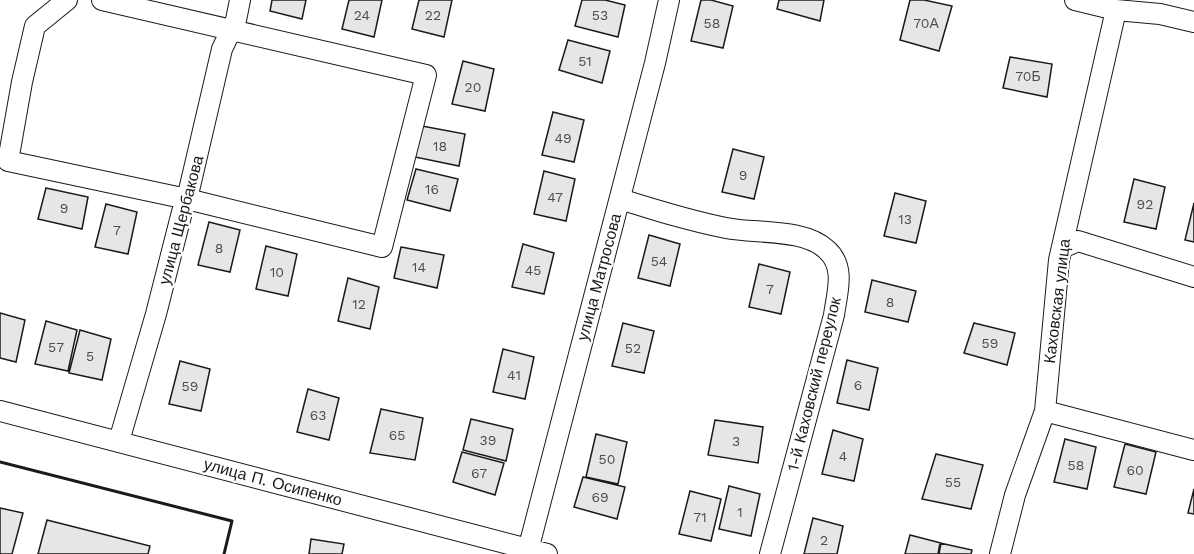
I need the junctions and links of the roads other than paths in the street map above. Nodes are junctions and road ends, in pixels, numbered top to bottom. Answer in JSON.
{"nodes":[{"id":1,"x":67,"y":0,"type":"edge"},
{"id":2,"x":102,"y":0,"type":"edge"},
{"id":3,"x":240,"y":0,"type":"edge"},
{"id":4,"x":669,"y":0,"type":"edge"},
{"id":5,"x":1075,"y":0,"type":"edge"},
{"id":6,"x":1162,"y":7,"type":"edge"},
{"id":7,"x":1116,"y":10,"type":"junction"},
{"id":8,"x":1194,"y":22,"type":"edge"},
{"id":9,"x":231,"y":30,"type":"junction"},
{"id":10,"x":187,"y":199,"type":"junction"},
{"id":11,"x":620,"y":199,"type":"junction"},
{"id":12,"x":1062,"y":248,"type":"junction"},
{"id":13,"x":1194,"y":277,"type":"edge"},
{"id":14,"x":0,"y":411,"type":"edge"},
{"id":15,"x":1045,"y":411,"type":"junction"},
{"id":16,"x":119,"y":441,"type":"junction"},
{"id":17,"x":1194,"y":450,"type":"edge"},
{"id":18,"x":534,"y":553,"type":"edge"},
{"id":19,"x":770,"y":554,"type":"edge"},
{"id":20,"x":1000,"y":554,"type":"edge"}],
"edges":[{"from":1,"to":10,"type":"street"},
{"from":2,"to":9,"type":"street"},
{"from":3,"to":9,"type":"street","name":"улица Щербакова"},
{"from":4,"to":11,"type":"street","name":"улица Матросова"},
{"from":5,"to":7,"type":"street"},
{"from":6,"to":7,"type":"street"},
{"from":6,"to":8,"type":"street"},
{"from":7,"to":12,"type":"street","name":"Каховская улица"},
{"from":9,"to":10,"type":"street","name":"улица Щербакова"},
{"from":9,"to":10,"type":"street"},
{"from":10,"to":16,"type":"street","name":"улица Щербакова"},
{"from":11,"to":18,"type":"street","name":"улица Матросова"},
{"from":11,"to":19,"type":"street","name":"1-й Каховский переулок"},
{"from":12,"to":13,"type":"street"},
{"from":12,"to":15,"type":"street","name":"Каховская улица"},
{"from":14,"to":16,"type":"street","name":"улица П. Осипенко"},
{"from":15,"to":17,"type":"street"},
{"from":15,"to":20,"type":"street","name":"Каховская улица"},
{"from":16,"to":18,"type":"street","name":"улица П. Осипенко"}]}
